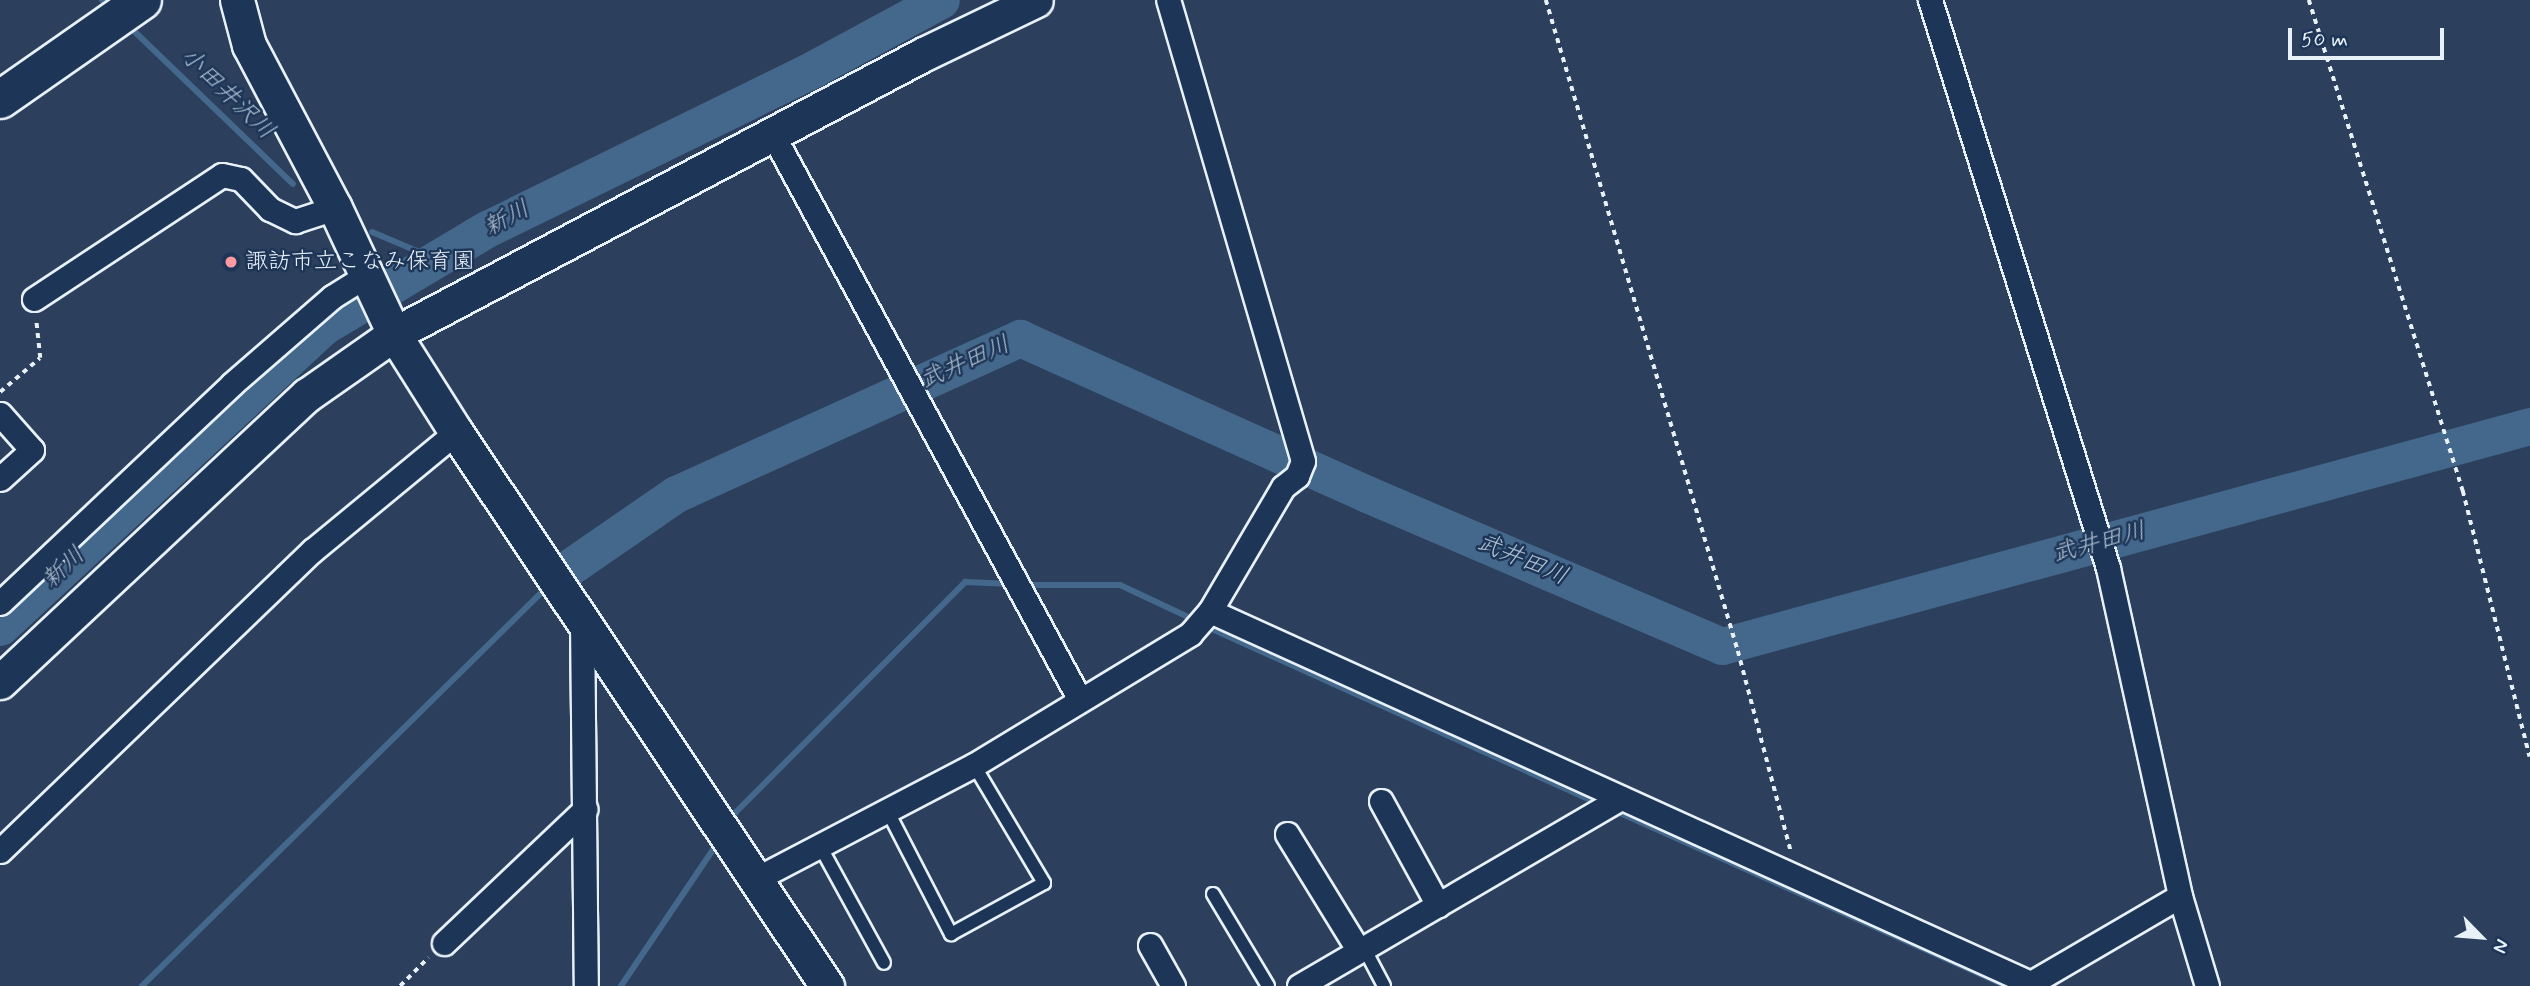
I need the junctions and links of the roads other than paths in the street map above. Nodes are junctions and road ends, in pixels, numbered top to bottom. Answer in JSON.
{"nodes":[{"id":1,"x":142,"y":0,"type":"edge"},
{"id":2,"x":237,"y":0,"type":"edge"},
{"id":3,"x":1036,"y":0,"type":"edge"},
{"id":4,"x":1168,"y":0,"type":"edge"},
{"id":5,"x":1930,"y":0,"type":"edge"},
{"id":6,"x":0,"y":99,"type":"edge"},
{"id":7,"x":773,"y":135,"type":"junction"},
{"id":8,"x":335,"y":208,"type":"junction"},
{"id":9,"x":34,"y":299,"type":"road end"},
{"id":10,"x":377,"y":300,"type":"junction"},
{"id":11,"x":0,"y":414,"type":"edge"},
{"id":12,"x":456,"y":432,"type":"junction"},
{"id":13,"x":0,"y":479,"type":"edge"},
{"id":14,"x":0,"y":603,"type":"edge"},
{"id":15,"x":1210,"y":611,"type":"junction"},
{"id":16,"x":582,"y":618,"type":"junction"},
{"id":17,"x":0,"y":682,"type":"edge"},
{"id":18,"x":1079,"y":698,"type":"junction"},
{"id":19,"x":974,"y":765,"type":"junction"},
{"id":20,"x":1621,"y":798,"type":"junction"},
{"id":21,"x":1381,"y":801,"type":"dead end"},
{"id":22,"x":585,"y":809,"type":"junction"},
{"id":23,"x":887,"y":810,"type":"junction"},
{"id":24,"x":1287,"y":834,"type":"dead end"},
{"id":25,"x":820,"y":846,"type":"junction"},
{"id":26,"x":0,"y":851,"type":"edge"},
{"id":27,"x":756,"y":879,"type":"junction"},
{"id":28,"x":1213,"y":894,"type":"dead end"},
{"id":29,"x":2180,"y":896,"type":"junction"},
{"id":30,"x":1438,"y":905,"type":"junction"},
{"id":31,"x":444,"y":943,"type":"road end"},
{"id":32,"x":1150,"y":944,"type":"dead end"},
{"id":33,"x":1361,"y":950,"type":"junction"},
{"id":34,"x":884,"y":963,"type":"dead end"},
{"id":35,"x":2028,"y":985,"type":"edge"},
{"id":36,"x":586,"y":986,"type":"edge"},
{"id":37,"x":827,"y":986,"type":"edge"},
{"id":38,"x":1173,"y":986,"type":"edge"},
{"id":39,"x":1268,"y":986,"type":"edge"},
{"id":40,"x":1299,"y":986,"type":"edge"},
{"id":41,"x":1384,"y":986,"type":"edge"},
{"id":42,"x":2207,"y":986,"type":"edge"}],
"edges":[{"from":1,"to":6,"type":"main road"},
{"from":2,"to":8,"type":"street"},
{"from":3,"to":7,"type":"street"},
{"from":4,"to":15,"type":"street"},
{"from":5,"to":29,"type":"street"},
{"from":7,"to":10,"type":"street"},
{"from":7,"to":18,"type":"street"},
{"from":8,"to":9,"type":"street"},
{"from":8,"to":10,"type":"street"},
{"from":10,"to":12,"type":"street"},
{"from":10,"to":14,"type":"street"},
{"from":10,"to":17,"type":"street"},
{"from":11,"to":13,"type":"street"},
{"from":12,"to":16,"type":"street"},
{"from":12,"to":26,"type":"street"},
{"from":15,"to":18,"type":"street"},
{"from":15,"to":20,"type":"street"},
{"from":16,"to":22,"type":"street"},
{"from":16,"to":27,"type":"street"},
{"from":18,"to":19,"type":"street"},
{"from":19,"to":23,"type":"street"},
{"from":19,"to":23,"type":"lane"},
{"from":20,"to":30,"type":"street"},
{"from":20,"to":35,"type":"street"},
{"from":21,"to":30,"type":"street"},
{"from":22,"to":31,"type":"street"},
{"from":22,"to":36,"type":"street"},
{"from":23,"to":25,"type":"street"},
{"from":24,"to":33,"type":"street"},
{"from":25,"to":27,"type":"street"},
{"from":25,"to":34,"type":"lane"},
{"from":27,"to":37,"type":"street"},
{"from":28,"to":39,"type":"lane"},
{"from":29,"to":35,"type":"street"},
{"from":29,"to":42,"type":"street"},
{"from":30,"to":33,"type":"street"},
{"from":32,"to":38,"type":"street"},
{"from":33,"to":40,"type":"street"},
{"from":33,"to":41,"type":"lane"}]}
